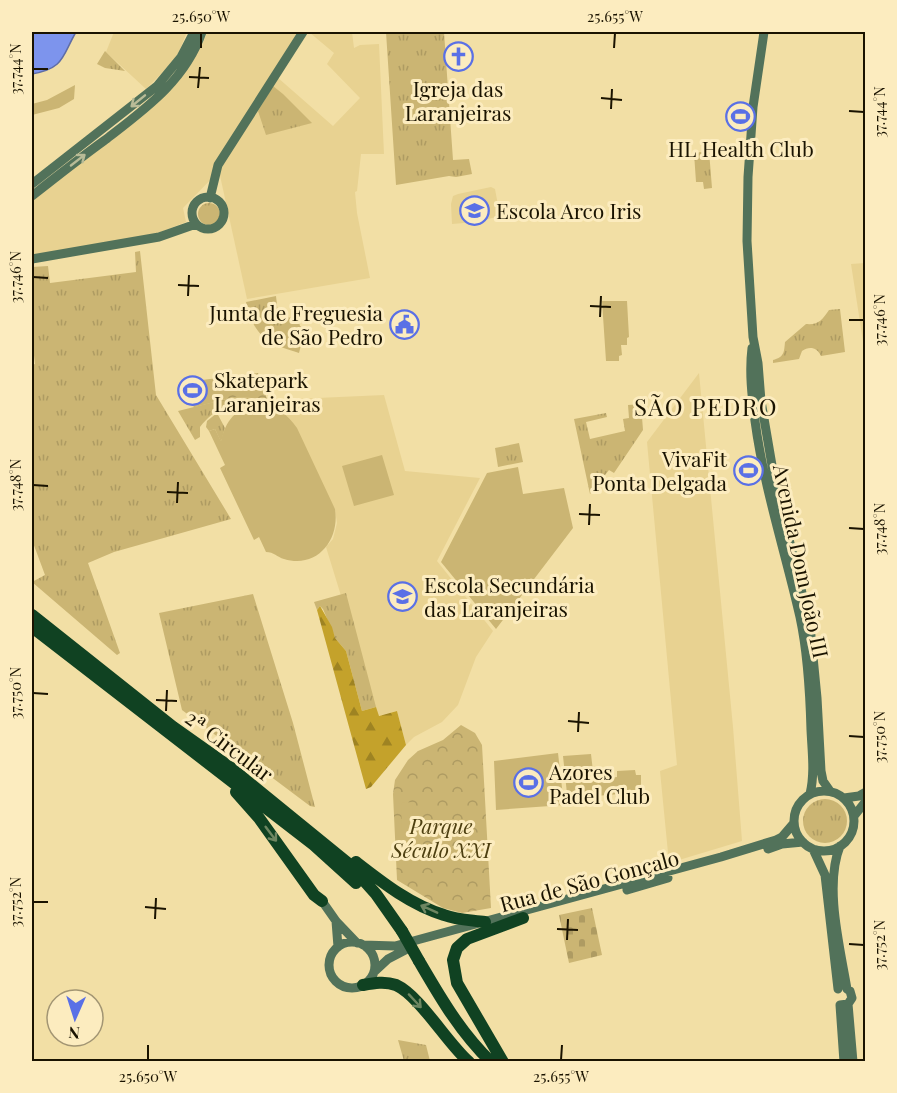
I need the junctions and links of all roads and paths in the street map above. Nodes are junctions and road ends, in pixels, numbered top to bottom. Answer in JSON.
{"nodes":[{"id":1,"x":194,"y":32,"type":"edge"},
{"id":2,"x":303,"y":32,"type":"edge"},
{"id":3,"x":764,"y":32,"type":"edge"},
{"id":4,"x":197,"y":38,"type":"edge"},
{"id":5,"x":32,"y":184,"type":"edge"},
{"id":6,"x":32,"y":196,"type":"edge"},
{"id":7,"x":210,"y":198,"type":"junction"},
{"id":8,"x":196,"y":224,"type":"junction"},
{"id":9,"x":32,"y":259,"type":"edge"},
{"id":10,"x":753,"y":337,"type":"junction"},
{"id":11,"x":32,"y":615,"type":"edge"},
{"id":12,"x":36,"y":630,"type":"edge"},
{"id":13,"x":222,"y":774,"type":"junction"},
{"id":14,"x":830,"y":791,"type":"junction"},
{"id":15,"x":866,"y":792,"type":"edge"},
{"id":16,"x":810,"y":794,"type":"junction"},
{"id":17,"x":844,"y":798,"type":"junction"},
{"id":18,"x":866,"y":801,"type":"edge"},
{"id":19,"x":854,"y":816,"type":"junction"},
{"id":20,"x":794,"y":823,"type":"junction"},
{"id":21,"x":803,"y":842,"type":"junction"},
{"id":22,"x":317,"y":843,"type":"junction"},
{"id":23,"x":840,"y":846,"type":"junction"},
{"id":24,"x":813,"y":849,"type":"junction"},
{"id":25,"x":334,"y":853,"type":"junction"},
{"id":26,"x":322,"y":901,"type":"joint"},
{"id":27,"x":523,"y":918,"type":"junction"},
{"id":28,"x":336,"y":921,"type":"junction"},
{"id":29,"x":485,"y":922,"type":"junction"},
{"id":30,"x":360,"y":944,"type":"junction"},
{"id":31,"x":338,"y":946,"type":"junction"},
{"id":32,"x":415,"y":962,"type":"junction"},
{"id":33,"x":374,"y":972,"type":"junction"},
{"id":34,"x":363,"y":985,"type":"junction"},
{"id":35,"x":843,"y":989,"type":"junction"},
{"id":36,"x":844,"y":1005,"type":"junction"},
{"id":37,"x":469,"y":1062,"type":"edge"},
{"id":38,"x":479,"y":1062,"type":"edge"},
{"id":39,"x":491,"y":1062,"type":"edge"},
{"id":40,"x":503,"y":1062,"type":"edge"},
{"id":41,"x":844,"y":1062,"type":"edge"},
{"id":42,"x":853,"y":1062,"type":"edge"}],
"edges":[{"from":1,"to":4,"type":"main road"},
{"from":2,"to":7,"type":"main road"},
{"from":3,"to":10,"type":"main road","name":"Avenida Dom João III"},
{"from":4,"to":5,"type":"main road","one_way":true},
{"from":6,"to":4,"type":"main road","one_way":true},
{"from":7,"to":8,"type":"main road"},
{"from":7,"to":8,"type":"main road"},
{"from":8,"to":9,"type":"main road"},
{"from":10,"to":14,"type":"main road","name":"Avenida Dom João III"},
{"from":10,"to":16,"type":"main road","name":"Avenida Dom João III"},
{"from":11,"to":22,"type":"highway","name":"2ª Circular"},
{"from":12,"to":13,"type":"highway","name":"2ª Circular"},
{"from":13,"to":22,"type":"highway","name":"2ª Circular"},
{"from":13,"to":26,"type":"highway","one_way":true},
{"from":14,"to":16,"type":"main road"},
{"from":14,"to":17,"type":"main road"},
{"from":15,"to":17,"type":"main road"},
{"from":16,"to":20,"type":"main road"},
{"from":17,"to":19,"type":"main road"},
{"from":18,"to":19,"type":"main road"},
{"from":19,"to":23,"type":"main road"},
{"from":20,"to":21,"type":"main road"},
{"from":20,"to":29,"type":"main road","name":"Rua de São Gonçalo"},
{"from":21,"to":24,"type":"main road"},
{"from":21,"to":27,"type":"main road","name":"Rua de São Gonçalo"},
{"from":22,"to":25,"type":"highway"},
{"from":23,"to":24,"type":"main road"},
{"from":23,"to":35,"type":"main road"},
{"from":24,"to":35,"type":"main road"},
{"from":29,"to":25,"type":"highway","one_way":true},
{"from":25,"to":32,"type":"highway","bridge":true},
{"from":26,"to":28,"type":"main road"},
{"from":27,"to":33,"type":"main road","name":"Rua de São Gonçalo"},
{"from":27,"to":40,"type":"highway"},
{"from":28,"to":30,"type":"main road"},
{"from":28,"to":31,"type":"main road"},
{"from":29,"to":30,"type":"main road","name":"Rua de São Gonçalo"},
{"from":30,"to":31,"type":"main road"},
{"from":30,"to":33,"type":"main road"},
{"from":31,"to":34,"type":"main road"},
{"from":32,"to":38,"type":"highway"},
{"from":32,"to":39,"type":"highway"},
{"from":33,"to":34,"type":"main road"},
{"from":34,"to":37,"type":"highway","one_way":true},
{"from":35,"to":36,"type":"main road"},
{"from":35,"to":36,"type":"main road"},
{"from":36,"to":41,"type":"main road"},
{"from":36,"to":42,"type":"main road"}]}
